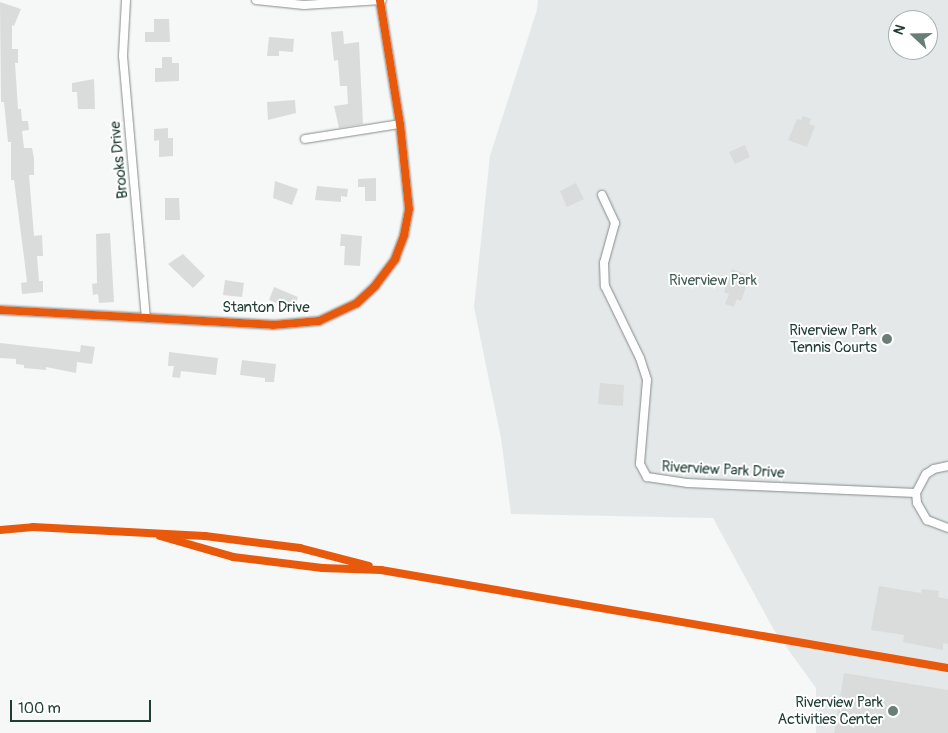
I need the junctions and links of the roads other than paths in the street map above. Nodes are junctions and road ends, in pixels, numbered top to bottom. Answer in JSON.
{"nodes":[{"id":1,"x":126,"y":0,"type":"edge"},
{"id":2,"x":256,"y":0,"type":"edge"},
{"id":3,"x":381,"y":0,"type":"edge"},
{"id":4,"x":400,"y":124,"type":"junction"},
{"id":5,"x":305,"y":139,"type":"dead end"},
{"id":6,"x":602,"y":195,"type":"dead end"},
{"id":7,"x":0,"y":310,"type":"edge"},
{"id":8,"x":146,"y":318,"type":"junction"},
{"id":9,"x":948,"y":466,"type":"edge"},
{"id":10,"x":916,"y":493,"type":"junction"},
{"id":11,"x":948,"y":528,"type":"edge"}],
"edges":[{"from":1,"to":8,"type":"street","name":"Brooks Drive"},
{"from":2,"to":3,"type":"street"},
{"from":3,"to":4,"type":"street","name":"Stanton Drive"},
{"from":4,"to":5,"type":"street"},
{"from":4,"to":8,"type":"street","name":"Stanton Drive"},
{"from":6,"to":10,"type":"street","name":"Riverview Park Drive"},
{"from":7,"to":8,"type":"street","name":"Stanton Drive"},
{"from":9,"to":10,"type":"street"},
{"from":10,"to":11,"type":"street"}]}
